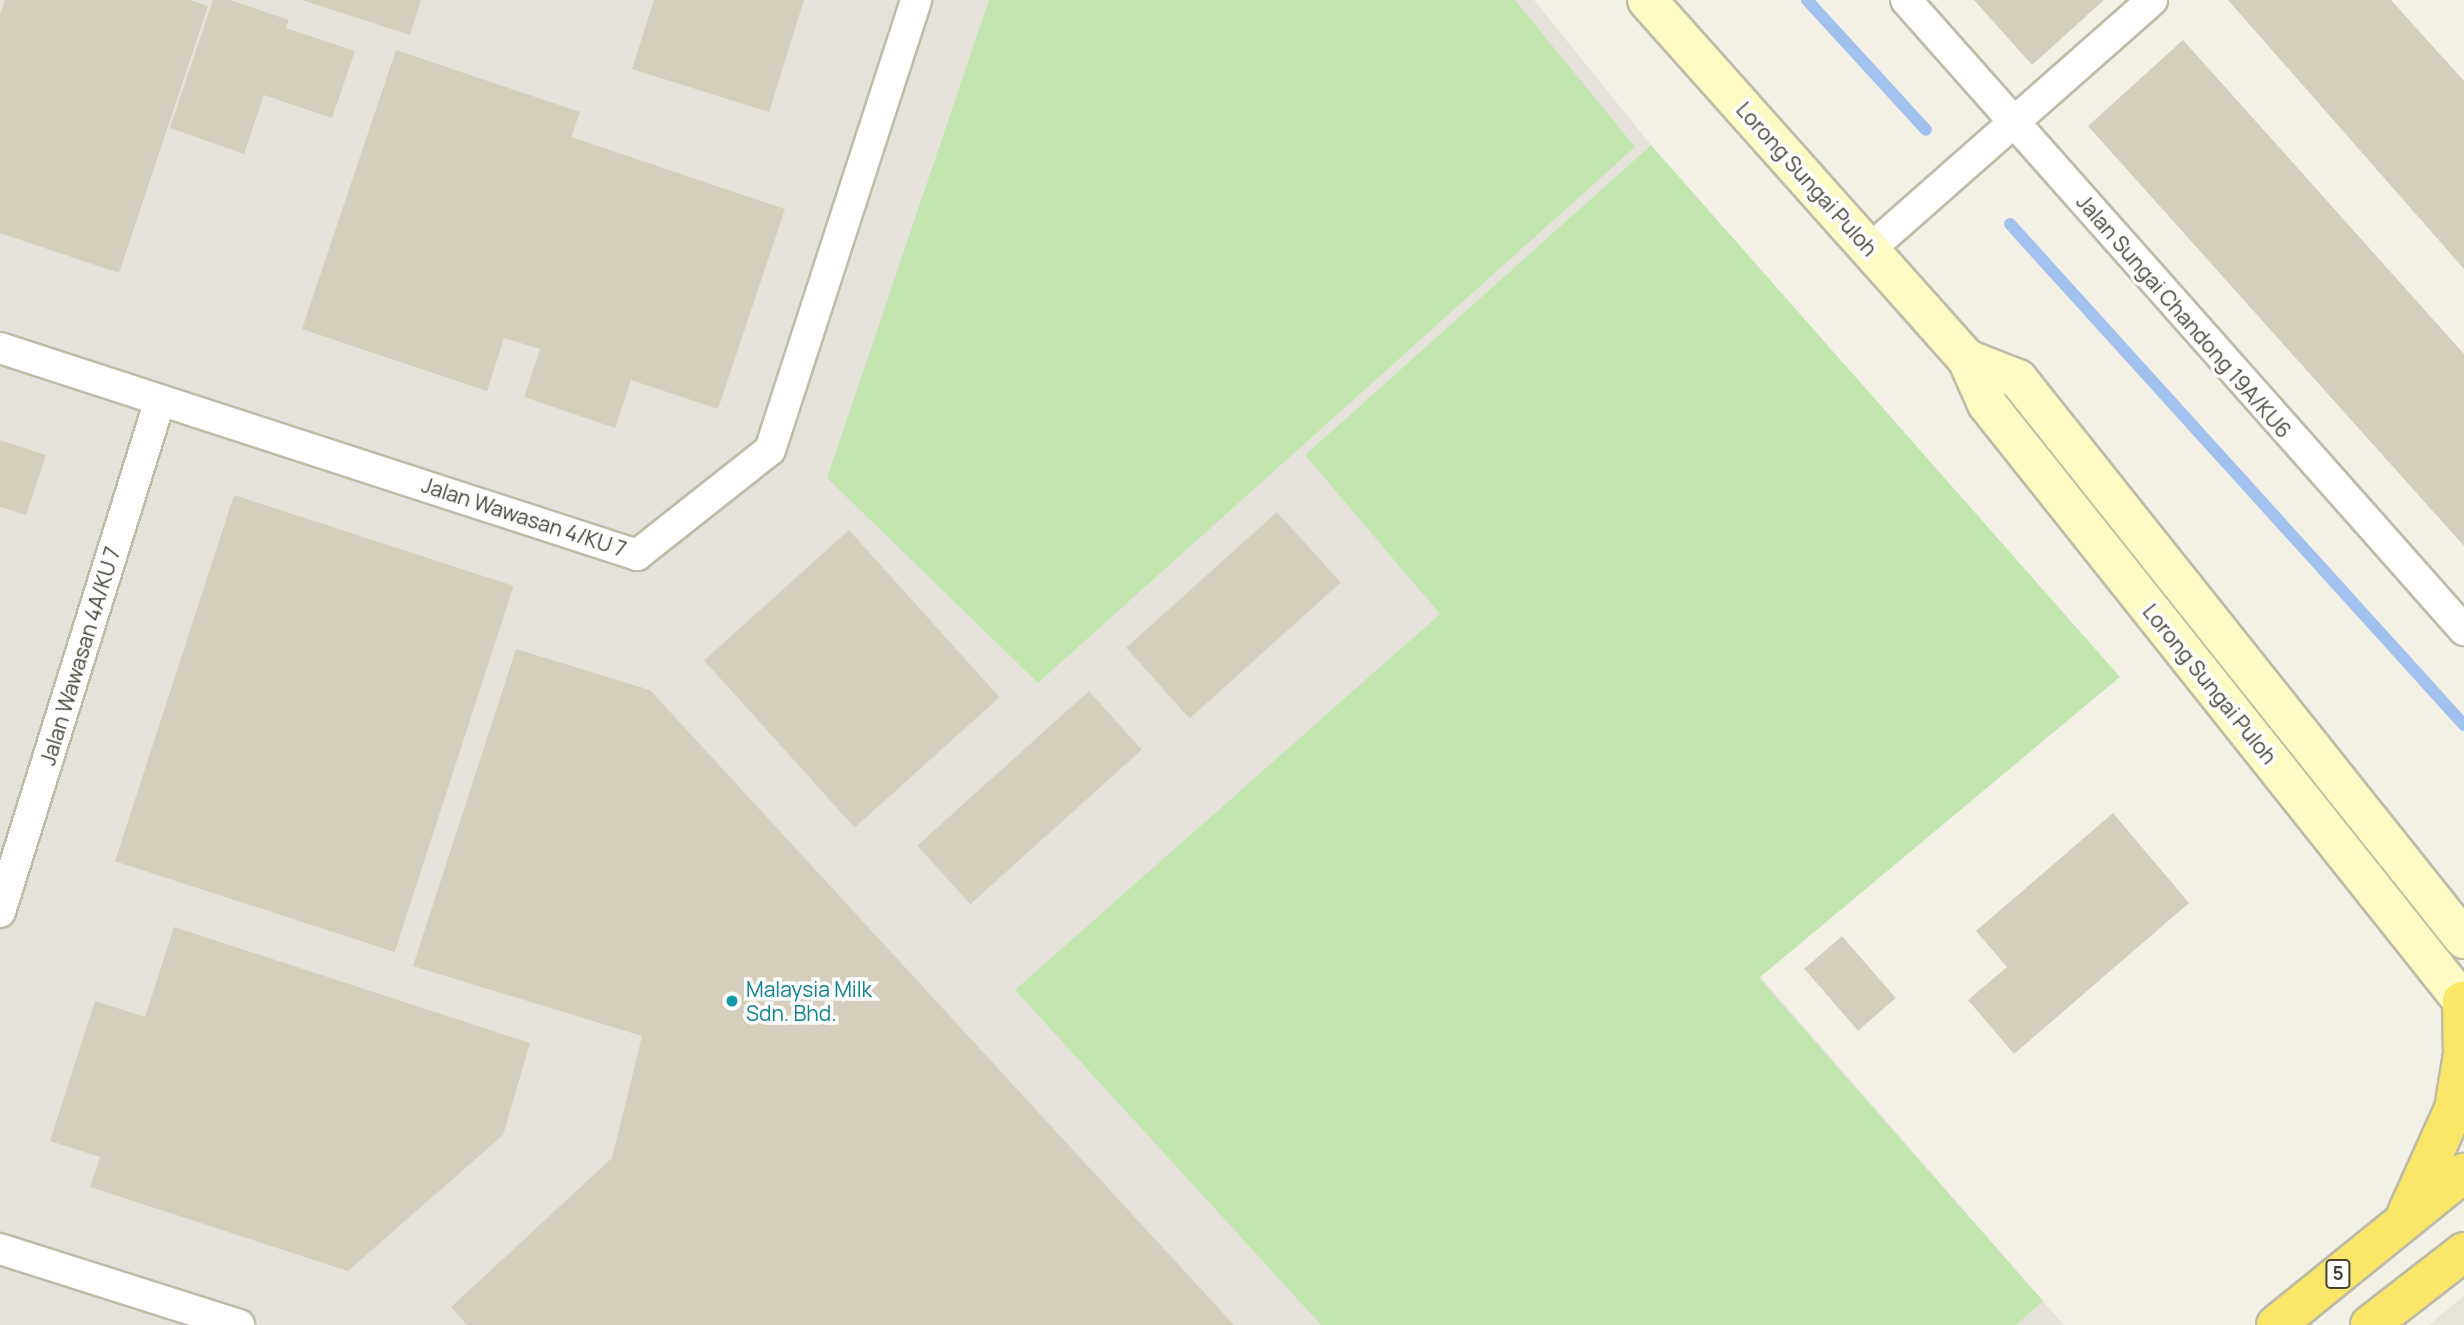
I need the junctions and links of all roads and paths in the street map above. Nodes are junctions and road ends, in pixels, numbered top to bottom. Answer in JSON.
{"nodes":[{"id":1,"x":916,"y":0,"type":"edge"},
{"id":2,"x":1647,"y":0,"type":"edge"},
{"id":3,"x":1906,"y":0,"type":"edge"},
{"id":4,"x":2152,"y":0,"type":"edge"},
{"id":5,"x":2014,"y":122,"type":"junction"},
{"id":6,"x":1870,"y":249,"type":"junction"},
{"id":7,"x":0,"y":348,"type":"edge"},
{"id":8,"x":1967,"y":359,"type":"junction"},
{"id":9,"x":160,"y":400,"type":"junction"},
{"id":10,"x":2464,"y":630,"type":"edge"},
{"id":11,"x":0,"y":912,"type":"edge"},
{"id":12,"x":2464,"y":939,"type":"edge"},
{"id":13,"x":2463,"y":1002,"type":"edge"},
{"id":14,"x":2464,"y":1174,"type":"edge"},
{"id":15,"x":2401,"y":1224,"type":"junction"},
{"id":16,"x":0,"y":1249,"type":"edge"},
{"id":17,"x":2464,"y":1252,"type":"edge"},
{"id":18,"x":239,"y":1325,"type":"edge"},
{"id":19,"x":2276,"y":1325,"type":"edge"},
{"id":20,"x":2370,"y":1325,"type":"edge"}],
"edges":[{"from":1,"to":9,"type":"street","name":"Jalan Wawasan 4/KU 7"},
{"from":2,"to":6,"type":"street","name":"Lorong Sungai Puloh"},
{"from":3,"to":5,"type":"street","name":"Jalan Sungai Chandong 19A/KU6"},
{"from":4,"to":5,"type":"street"},
{"from":5,"to":6,"type":"street"},
{"from":5,"to":10,"type":"street","name":"Jalan Sungai Chandong 19A/KU6"},
{"from":6,"to":8,"type":"street","name":"Lorong Sungai Puloh"},
{"from":7,"to":9,"type":"street","name":"Jalan Wawasan 4/KU 7"},
{"from":8,"to":12,"type":"street","name":"Lorong Sungai Puloh"},
{"from":8,"to":13,"type":"street","name":"Lorong Sungai Puloh"},
{"from":9,"to":11,"type":"street","name":"Jalan Wawasan 4A/KU 7"},
{"from":13,"to":15,"type":"highway"},
{"from":14,"to":15,"type":"highway","number":"5"},
{"from":15,"to":19,"type":"highway","number":"5"},
{"from":16,"to":18,"type":"street"},
{"from":17,"to":20,"type":"highway"}]}
